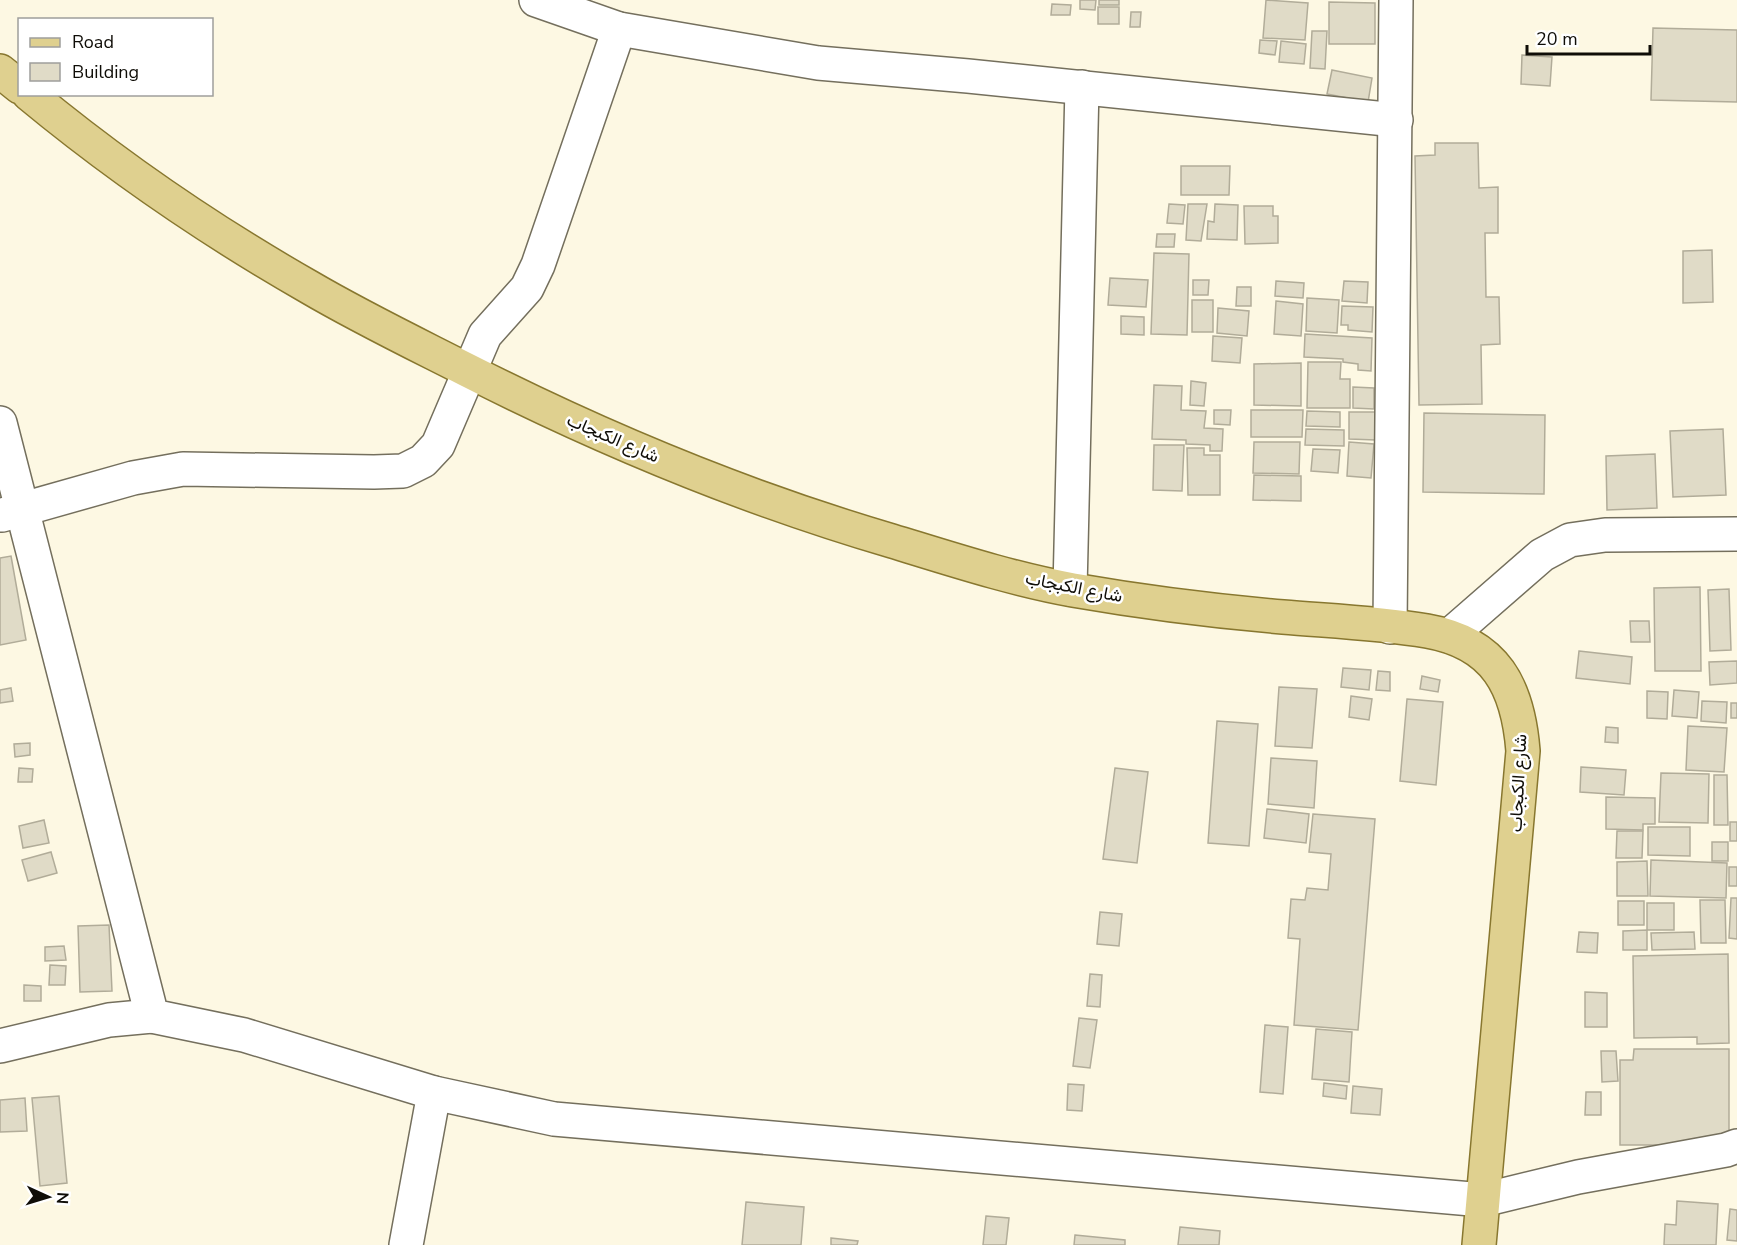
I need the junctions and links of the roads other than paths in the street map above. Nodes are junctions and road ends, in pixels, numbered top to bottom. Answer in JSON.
{"nodes":[{"id":1,"x":536,"y":0,"type":"edge"},
{"id":2,"x":1396,"y":0,"type":"edge"},
{"id":3,"x":619,"y":29,"type":"junction"},
{"id":4,"x":0,"y":71,"type":"edge"},
{"id":5,"x":18,"y":85,"type":"edge"},
{"id":6,"x":1082,"y":87,"type":"junction"},
{"id":7,"x":31,"y":96,"type":"edge"},
{"id":8,"x":1396,"y":120,"type":"junction"},
{"id":9,"x":469,"y":371,"type":"junction"},
{"id":10,"x":0,"y":423,"type":"edge"},
{"id":11,"x":11,"y":512,"type":"edge"},
{"id":12,"x":1737,"y":534,"type":"edge"},
{"id":13,"x":1070,"y":589,"type":"junction"},
{"id":14,"x":1390,"y":627,"type":"junction"},
{"id":15,"x":1449,"y":636,"type":"junction"},
{"id":16,"x":152,"y":1016,"type":"junction"},
{"id":17,"x":0,"y":1046,"type":"edge"},
{"id":18,"x":434,"y":1093,"type":"junction"},
{"id":19,"x":1737,"y":1146,"type":"edge"},
{"id":20,"x":1483,"y":1200,"type":"junction"},
{"id":21,"x":406,"y":1245,"type":"edge"},
{"id":22,"x":1479,"y":1245,"type":"edge"}],
"edges":[{"from":1,"to":3,"type":"street"},
{"from":2,"to":8,"type":"street"},
{"from":3,"to":6,"type":"street"},
{"from":3,"to":9,"type":"street"},
{"from":4,"to":5,"type":"main road"},
{"from":6,"to":8,"type":"street"},
{"from":6,"to":13,"type":"street"},
{"from":7,"to":9,"type":"main road","name":"شارع الكبجاب"},
{"from":8,"to":14,"type":"street"},
{"from":9,"to":11,"type":"street"},
{"from":9,"to":13,"type":"main road","name":"شارع الكبجاب"},
{"from":10,"to":11,"type":"street"},
{"from":11,"to":16,"type":"street"},
{"from":12,"to":15,"type":"street"},
{"from":13,"to":14,"type":"main road","name":"شارع الكبجاب"},
{"from":14,"to":15,"type":"main road","name":"شارع الكبجاب"},
{"from":15,"to":20,"type":"main road","name":"شارع الكبجاب"},
{"from":16,"to":17,"type":"street"},
{"from":16,"to":18,"type":"street"},
{"from":18,"to":20,"type":"street"},
{"from":18,"to":21,"type":"street"},
{"from":19,"to":20,"type":"street"},
{"from":20,"to":22,"type":"main road","name":"شارع الكبجاب"}]}
